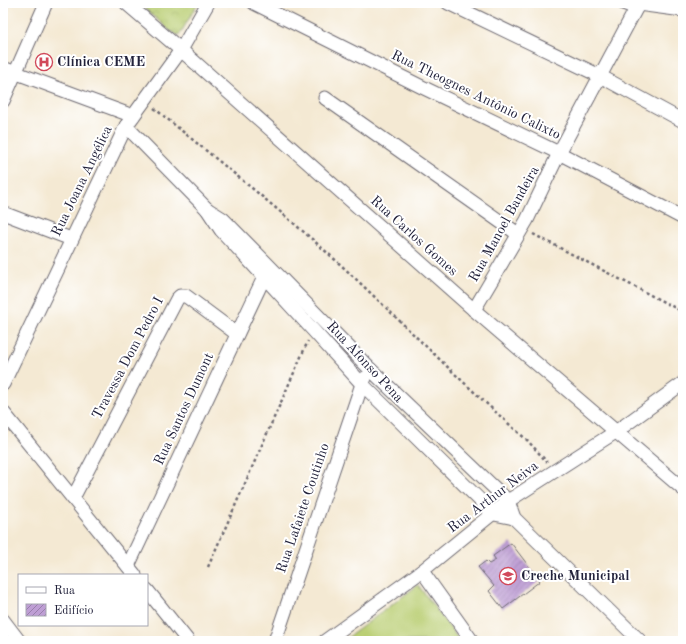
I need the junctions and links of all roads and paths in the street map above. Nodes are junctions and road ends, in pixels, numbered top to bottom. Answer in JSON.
{"nodes":[{"id":1,"x":46,"y":3,"type":"edge"},
{"id":2,"x":126,"y":3,"type":"edge"},
{"id":3,"x":208,"y":3,"type":"edge"},
{"id":4,"x":254,"y":3,"type":"edge"},
{"id":5,"x":448,"y":3,"type":"edge"},
{"id":6,"x":623,"y":3,"type":"edge"},
{"id":7,"x":638,"y":5,"type":"edge"},
{"id":8,"x":683,"y":10,"type":"edge"},
{"id":9,"x":181,"y":50,"type":"junction"},
{"id":10,"x":3,"y":68,"type":"edge"},
{"id":11,"x":16,"y":73,"type":"junction"},
{"id":12,"x":600,"y":76,"type":"junction"},
{"id":13,"x":325,"y":98,"type":"dead end"},
{"id":14,"x":145,"y":100,"type":"junction"},
{"id":15,"x":3,"y":101,"type":"edge"},
{"id":16,"x":129,"y":121,"type":"junction"},
{"id":17,"x":683,"y":121,"type":"edge"},
{"id":18,"x":559,"y":153,"type":"junction"},
{"id":19,"x":3,"y":213,"type":"edge"},
{"id":20,"x":683,"y":218,"type":"edge"},
{"id":21,"x":520,"y":231,"type":"junction"},
{"id":22,"x":72,"y":239,"type":"junction"},
{"id":23,"x":267,"y":271,"type":"junction"},
{"id":24,"x":474,"y":310,"type":"junction"},
{"id":25,"x":683,"y":312,"type":"edge"},
{"id":26,"x":313,"y":330,"type":"junction"},
{"id":27,"x":237,"y":334,"type":"junction"},
{"id":28,"x":370,"y":369,"type":"junction"},
{"id":29,"x":683,"y":383,"type":"edge"},
{"id":30,"x":3,"y":384,"type":"edge"},
{"id":31,"x":362,"y":384,"type":"junction"},
{"id":32,"x":3,"y":412,"type":"edge"},
{"id":33,"x":617,"y":431,"type":"junction"},
{"id":34,"x":555,"y":470,"type":"junction"},
{"id":35,"x":683,"y":489,"type":"edge"},
{"id":36,"x":73,"y":498,"type":"junction"},
{"id":37,"x":508,"y":501,"type":"junction"},
{"id":38,"x":494,"y":514,"type":"junction"},
{"id":39,"x":514,"y":518,"type":"junction"},
{"id":40,"x":208,"y":567,"type":"dead end"},
{"id":41,"x":132,"y":571,"type":"edge"},
{"id":42,"x":422,"y":571,"type":"junction"},
{"id":43,"x":148,"y":591,"type":"edge"},
{"id":44,"x":3,"y":620,"type":"edge"},
{"id":45,"x":19,"y":641,"type":"edge"},
{"id":46,"x":188,"y":641,"type":"edge"},
{"id":47,"x":275,"y":641,"type":"edge"},
{"id":48,"x":325,"y":641,"type":"edge"},
{"id":49,"x":472,"y":641,"type":"edge"},
{"id":50,"x":640,"y":641,"type":"edge"}],
"edges":[{"from":1,"to":11,"type":"street"},
{"from":2,"to":9,"type":"street","name":"Rua Carlos Gomes"},
{"from":3,"to":9,"type":"street","name":"Rua Joana Angélica"},
{"from":4,"to":18,"type":"street","name":"Rua Theognes Antônio Calixto"},
{"from":5,"to":12,"type":"street"},
{"from":6,"to":7,"type":"street"},
{"from":7,"to":8,"type":"street"},
{"from":7,"to":12,"type":"street","name":"Rua Manoel Bandeira"},
{"from":9,"to":14,"type":"street","name":"Rua Joana Angélica"},
{"from":9,"to":24,"type":"street","name":"Rua Carlos Gomes"},
{"from":10,"to":11,"type":"street"},
{"from":11,"to":15,"type":"street"},
{"from":11,"to":16,"type":"street"},
{"from":12,"to":17,"type":"street"},
{"from":12,"to":18,"type":"street","name":"Rua Manoel Bandeira"},
{"from":13,"to":21,"type":"street"},
{"from":14,"to":16,"type":"street","name":"Rua Joana Angélica"},
{"from":14,"to":34,"type":"path"},
{"from":16,"to":22,"type":"street","name":"Rua Joana Angélica"},
{"from":16,"to":23,"type":"street","name":"Rua Afonso Pena"},
{"from":18,"to":20,"type":"street","name":"Rua Theognes Antônio Calixto"},
{"from":18,"to":21,"type":"street","name":"Rua Manoel Bandeira"},
{"from":19,"to":22,"type":"street"},
{"from":21,"to":24,"type":"street","name":"Rua Manoel Bandeira"},
{"from":21,"to":25,"type":"path"},
{"from":22,"to":30,"type":"street","name":"Rua Joana Angélica"},
{"from":23,"to":26,"type":"street","name":"Rua Afonso Pena"},
{"from":23,"to":27,"type":"street","name":"Rua Santos Dumont"},
{"from":23,"to":28,"type":"street","name":"Rua Afonso Pena"},
{"from":24,"to":33,"type":"street","name":"Rua Carlos Gomes"},
{"from":26,"to":31,"type":"street","name":"Rua Afonso Pena"},
{"from":26,"to":40,"type":"path"},
{"from":27,"to":36,"type":"street","name":"Travessa Dom Pedro I"},
{"from":27,"to":41,"type":"street","name":"Rua Santos Dumont"},
{"from":28,"to":31,"type":"street","name":"Rua Lafaiete Coutinho"},
{"from":28,"to":37,"type":"street","name":"Rua Afonso Pena"},
{"from":29,"to":33,"type":"street","name":"Rua Arthur Neiva"},
{"from":31,"to":38,"type":"street","name":"Rua Afonso Pena"},
{"from":31,"to":47,"type":"street","name":"Rua Lafaiete Coutinho"},
{"from":32,"to":36,"type":"street"},
{"from":33,"to":34,"type":"street","name":"Rua Arthur Neiva"},
{"from":33,"to":35,"type":"street","name":"Rua Carlos Gomes"},
{"from":34,"to":37,"type":"street","name":"Rua Arthur Neiva"},
{"from":36,"to":41,"type":"street"},
{"from":37,"to":38,"type":"street","name":"Rua Arthur Neiva"},
{"from":37,"to":39,"type":"street","name":"Rua Afonso Pena"},
{"from":38,"to":39,"type":"street"},
{"from":38,"to":42,"type":"street","name":"Rua Arthur Neiva"},
{"from":39,"to":50,"type":"street","name":"Rua Afonso Pena"},
{"from":42,"to":48,"type":"street","name":"Rua Arthur Neiva"},
{"from":42,"to":49,"type":"street"},
{"from":43,"to":46,"type":"street"},
{"from":44,"to":45,"type":"street"}]}
